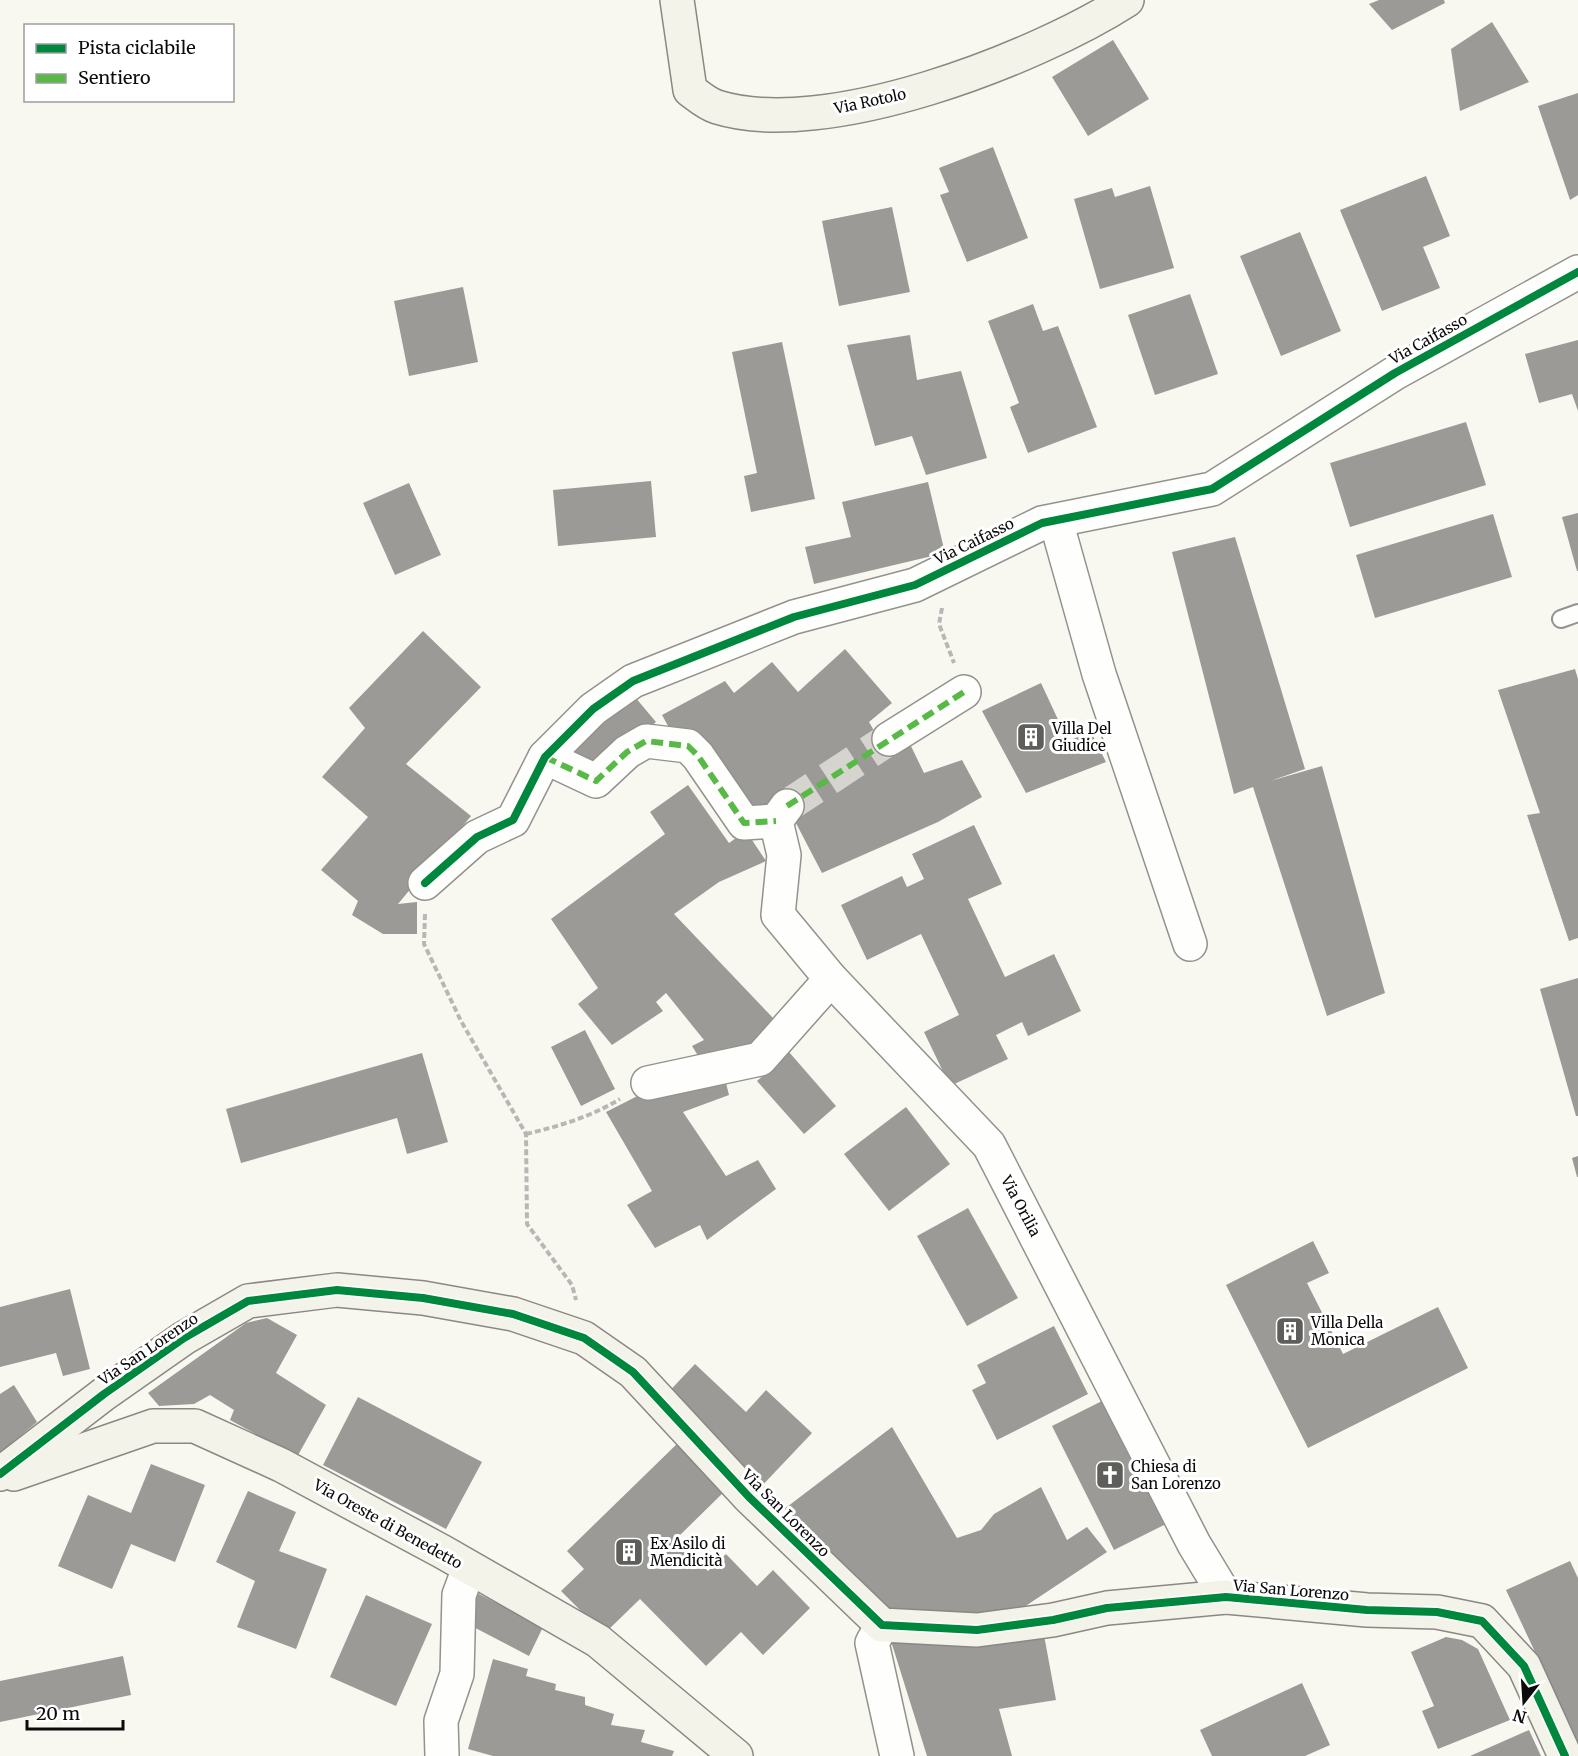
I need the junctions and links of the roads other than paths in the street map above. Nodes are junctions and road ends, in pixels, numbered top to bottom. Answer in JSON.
{"nodes":[{"id":1,"x":677,"y":0,"type":"edge"},
{"id":2,"x":1127,"y":0,"type":"edge"},
{"id":3,"x":1578,"y":272,"type":"edge"},
{"id":4,"x":1056,"y":521,"type":"junction"},
{"id":5,"x":1578,"y":613,"type":"edge"},
{"id":6,"x":1562,"y":619,"type":"dead end"},
{"id":7,"x":964,"y":692,"type":"road end"},
{"id":8,"x":889,"y":739,"type":"tunnel mouth"},
{"id":9,"x":545,"y":757,"type":"junction"},
{"id":10,"x":425,"y":883,"type":"road end"},
{"id":11,"x":1190,"y":944,"type":"dead end"},
{"id":12,"x":831,"y":979,"type":"junction"},
{"id":13,"x":648,"y":1083,"type":"road end"},
{"id":14,"x":0,"y":1474,"type":"edge"},
{"id":15,"x":0,"y":1479,"type":"edge"},
{"id":16,"x":469,"y":1568,"type":"junction"},
{"id":17,"x":1226,"y":1597,"type":"junction"},
{"id":18,"x":882,"y":1625,"type":"junction"},
{"id":19,"x":442,"y":1756,"type":"edge"},
{"id":20,"x":736,"y":1756,"type":"edge"},
{"id":21,"x":897,"y":1756,"type":"edge"},
{"id":22,"x":1565,"y":1756,"type":"edge"}],
"edges":[{"from":1,"to":2,"type":"street","name":"Via Rotolo"},
{"from":3,"to":4,"type":"street","name":"Via Caifasso"},
{"from":4,"to":9,"type":"street","name":"Via Caifasso"},
{"from":4,"to":11,"type":"street"},
{"from":5,"to":6,"type":"lane"},
{"from":7,"to":8,"type":"street"},
{"from":9,"to":10,"type":"street","name":"Via Caifasso"},
{"from":9,"to":12,"type":"street","name":"Via Orilia"},
{"from":12,"to":13,"type":"street"},
{"from":12,"to":17,"type":"street","name":"Via Orilia"},
{"from":14,"to":18,"type":"street","name":"Via San Lorenzo"},
{"from":15,"to":16,"type":"street","name":"Via Oreste di Benedetto"},
{"from":16,"to":19,"type":"street"},
{"from":16,"to":20,"type":"street","name":"Via Oreste di Benedetto"},
{"from":17,"to":18,"type":"street","name":"Via San Lorenzo"},
{"from":17,"to":22,"type":"street","name":"Via San Lorenzo"},
{"from":18,"to":21,"type":"street"}]}
